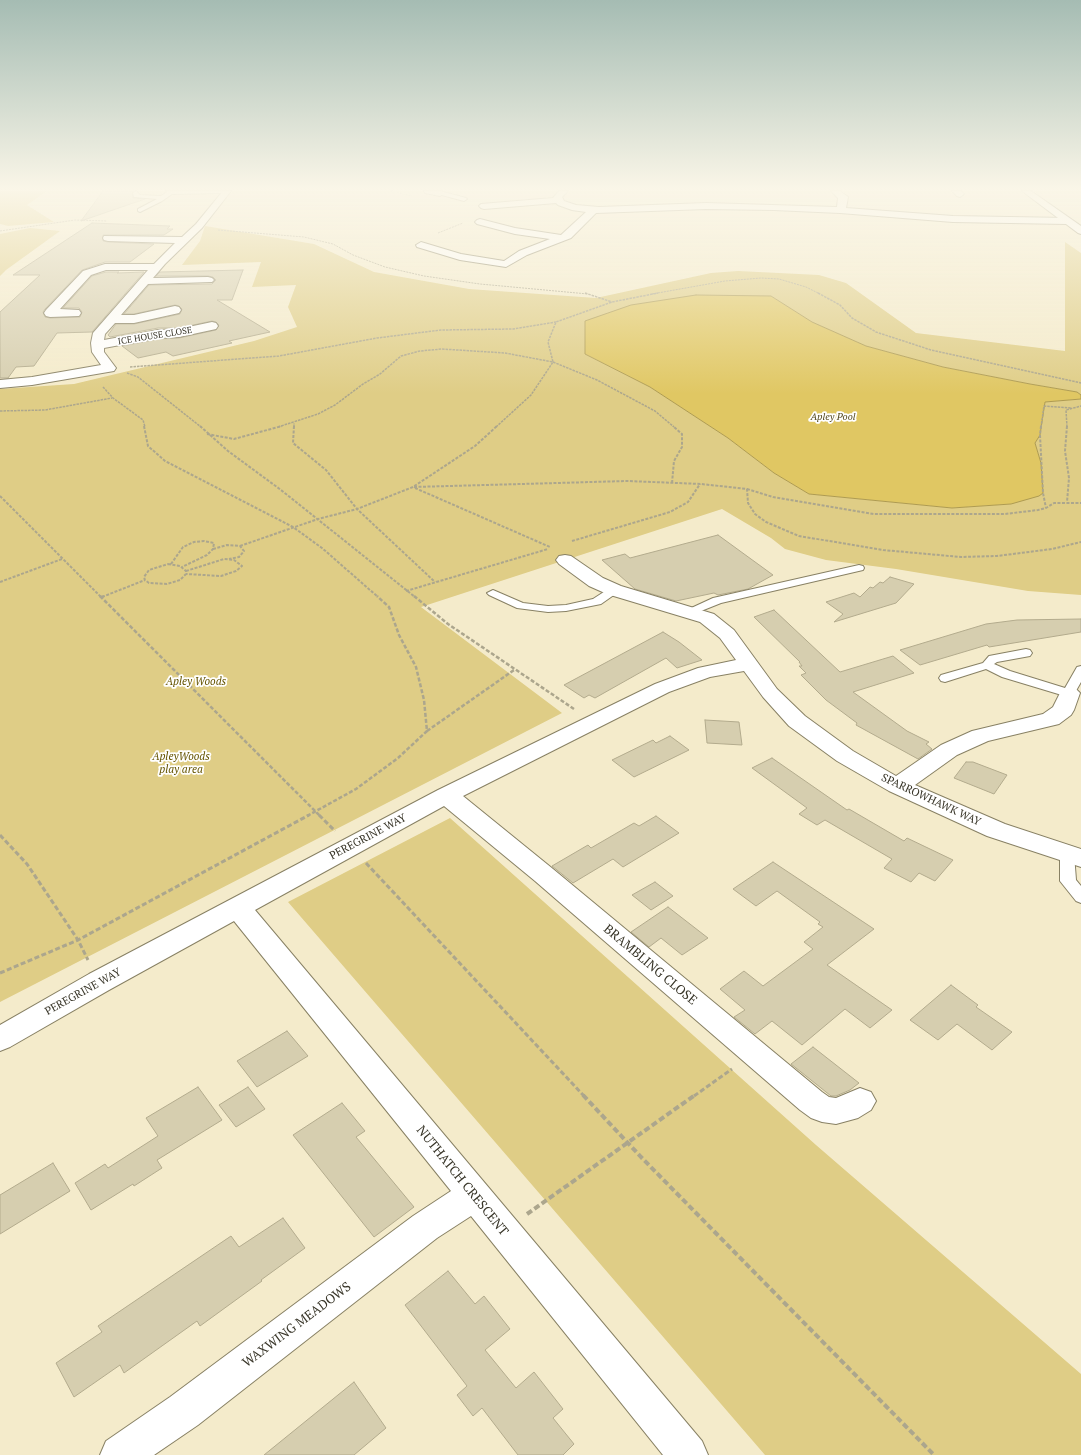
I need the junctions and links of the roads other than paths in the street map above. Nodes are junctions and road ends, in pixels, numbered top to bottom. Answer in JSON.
{"nodes":[{"id":1,"x":164,"y":259,"type":"edge"},
{"id":2,"x":472,"y":259,"type":"edge"},
{"id":3,"x":515,"y":259,"type":"edge"},
{"id":4,"x":157,"y":266,"type":"junction"},
{"id":5,"x":144,"y":281,"type":"junction"},
{"id":6,"x":208,"y":281,"type":"dead end"},
{"id":7,"x":175,"y":310,"type":"dead end"},
{"id":8,"x":75,"y":313,"type":"dead end"},
{"id":9,"x":112,"y":319,"type":"junction"},
{"id":10,"x":212,"y":326,"type":"dead end"},
{"id":11,"x":97,"y":346,"type":"junction"},
{"id":12,"x":0,"y":384,"type":"edge"},
{"id":13,"x":564,"y":560,"type":"road end"},
{"id":14,"x":859,"y":568,"type":"dead end"},
{"id":15,"x":614,"y":590,"type":"junction"},
{"id":16,"x":493,"y":593,"type":"dead end"},
{"id":17,"x":691,"y":612,"type":"junction"},
{"id":18,"x":1026,"y":653,"type":"dead end"},
{"id":19,"x":748,"y":664,"type":"junction"},
{"id":20,"x":988,"y":665,"type":"junction"},
{"id":21,"x":1081,"y":670,"type":"edge"},
{"id":22,"x":945,"y":678,"type":"dead end"},
{"id":23,"x":1069,"y":693,"type":"junction"},
{"id":24,"x":897,"y":786,"type":"junction"},
{"id":25,"x":446,"y":795,"type":"junction"},
{"id":26,"x":1074,"y":856,"type":"edge"},
{"id":27,"x":1081,"y":896,"type":"edge"},
{"id":28,"x":238,"y":907,"type":"junction"},
{"id":29,"x":0,"y":1038,"type":"edge"},
{"id":30,"x":860,"y":1101,"type":"dead end"},
{"id":31,"x":474,"y":1195,"type":"junction"},
{"id":32,"x":120,"y":1455,"type":"edge"},
{"id":33,"x":688,"y":1455,"type":"edge"}],
"edges":[{"from":1,"to":4,"type":"street"},
{"from":2,"to":3,"type":"street"},
{"from":4,"to":5,"type":"street"},
{"from":4,"to":8,"type":"street"},
{"from":5,"to":6,"type":"street"},
{"from":5,"to":9,"type":"street"},
{"from":7,"to":9,"type":"street","name":"ICE HOUSE CLOSE"},
{"from":9,"to":11,"type":"street"},
{"from":10,"to":11,"type":"street","name":"ICE HOUSE CLOSE"},
{"from":11,"to":12,"type":"street"},
{"from":13,"to":15,"type":"street","name":"SPARROWHAWK WAY"},
{"from":14,"to":17,"type":"lane"},
{"from":15,"to":16,"type":"lane"},
{"from":15,"to":17,"type":"street","name":"SPARROWHAWK WAY"},
{"from":17,"to":19,"type":"street","name":"SPARROWHAWK WAY"},
{"from":18,"to":20,"type":"lane"},
{"from":19,"to":24,"type":"street","name":"SPARROWHAWK WAY"},
{"from":19,"to":25,"type":"street","name":"PEREGRINE WAY"},
{"from":20,"to":22,"type":"lane"},
{"from":20,"to":23,"type":"lane"},
{"from":21,"to":23,"type":"lane"},
{"from":23,"to":24,"type":"street"},
{"from":24,"to":26,"type":"street","name":"SPARROWHAWK WAY"},
{"from":25,"to":28,"type":"street","name":"PEREGRINE WAY"},
{"from":25,"to":30,"type":"street","name":"BRAMBLING CLOSE"},
{"from":26,"to":27,"type":"lane"},
{"from":28,"to":29,"type":"street","name":"PEREGRINE WAY"},
{"from":28,"to":31,"type":"street","name":"NUTHATCH CRESCENT"},
{"from":31,"to":32,"type":"street","name":"WAXWING MEADOWS"},
{"from":31,"to":33,"type":"street","name":"NUTHATCH CRESCENT"}]}
